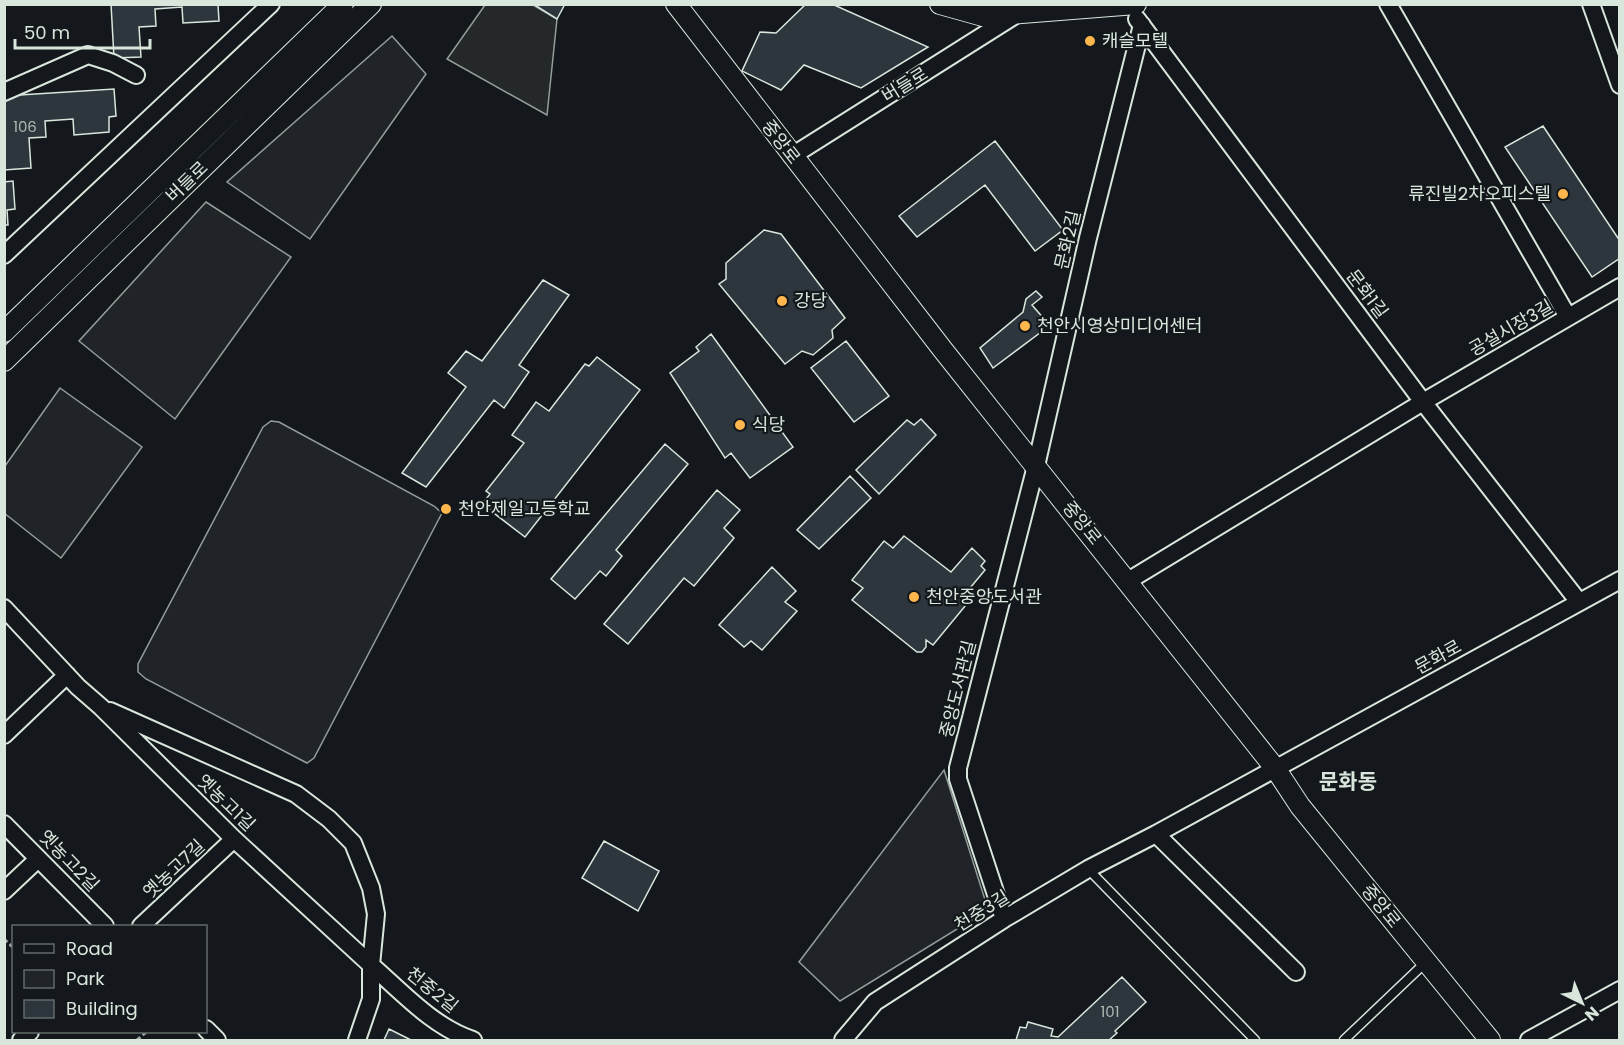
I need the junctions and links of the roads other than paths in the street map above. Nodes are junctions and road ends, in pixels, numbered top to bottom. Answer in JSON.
{"nodes":[{"id":1,"x":272,"y":4,"type":"edge"},
{"id":2,"x":371,"y":4,"type":"edge"},
{"id":3,"x":676,"y":4,"type":"edge"},
{"id":4,"x":939,"y":4,"type":"edge"},
{"id":5,"x":1388,"y":4,"type":"edge"},
{"id":6,"x":1591,"y":4,"type":"edge"},
{"id":7,"x":1132,"y":5,"type":"edge"},
{"id":8,"x":334,"y":9,"type":"edge"},
{"id":9,"x":1017,"y":14,"type":"junction"},
{"id":10,"x":1142,"y":25,"type":"junction"},
{"id":11,"x":136,"y":75,"type":"dead end"},
{"id":12,"x":1620,"y":85,"type":"edge"},
{"id":13,"x":4,"y":92,"type":"edge"},
{"id":14,"x":792,"y":156,"type":"junction"},
{"id":15,"x":4,"y":255,"type":"edge"},
{"id":16,"x":1620,"y":287,"type":"edge"},
{"id":17,"x":1568,"y":317,"type":"junction"},
{"id":18,"x":4,"y":332,"type":"edge"},
{"id":19,"x":4,"y":361,"type":"edge"},
{"id":20,"x":1423,"y":402,"type":"junction"},
{"id":21,"x":1036,"y":466,"type":"junction"},
{"id":22,"x":1620,"y":580,"type":"edge"},
{"id":23,"x":1128,"y":581,"type":"junction"},
{"id":24,"x":1579,"y":602,"type":"junction"},
{"id":25,"x":4,"y":608,"type":"edge"},
{"id":26,"x":67,"y":675,"type":"junction"},
{"id":27,"x":101,"y":707,"type":"junction"},
{"id":28,"x":4,"y":735,"type":"edge"},
{"id":29,"x":1275,"y":768,"type":"junction"},
{"id":30,"x":4,"y":824,"type":"edge"},
{"id":31,"x":1156,"y":834,"type":"junction"},
{"id":32,"x":234,"y":839,"type":"junction"},
{"id":33,"x":38,"y":859,"type":"junction"},
{"id":34,"x":1088,"y":869,"type":"junction"},
{"id":35,"x":4,"y":891,"type":"edge"},
{"id":36,"x":1004,"y":919,"type":"junction"},
{"id":37,"x":103,"y":925,"type":"edge"},
{"id":38,"x":143,"y":925,"type":"edge"},
{"id":39,"x":1427,"y":962,"type":"junction"},
{"id":40,"x":371,"y":965,"type":"junction"},
{"id":41,"x":1296,"y":972,"type":"dead end"},
{"id":42,"x":1620,"y":990,"type":"edge"},
{"id":43,"x":357,"y":1041,"type":"edge"},
{"id":44,"x":473,"y":1041,"type":"edge"},
{"id":45,"x":843,"y":1041,"type":"edge"},
{"id":46,"x":1255,"y":1041,"type":"edge"},
{"id":47,"x":1344,"y":1041,"type":"edge"},
{"id":48,"x":1490,"y":1041,"type":"edge"},
{"id":49,"x":1529,"y":1041,"type":"edge"}],
"edges":[{"from":1,"to":15,"type":"street"},
{"from":2,"to":19,"type":"street","name":"버들로"},
{"from":3,"to":14,"type":"street","name":"중앙로"},
{"from":4,"to":9,"type":"street","name":"버들로"},
{"from":5,"to":17,"type":"street"},
{"from":6,"to":12,"type":"street"},
{"from":7,"to":9,"type":"street","name":"버들로"},
{"from":7,"to":10,"type":"street","name":"문화1길"},
{"from":8,"to":18,"type":"street","name":"버들로"},
{"from":9,"to":14,"type":"street","name":"버들로"},
{"from":10,"to":20,"type":"street","name":"문화1길"},
{"from":10,"to":21,"type":"street","name":"문화2길"},
{"from":11,"to":13,"type":"street"},
{"from":14,"to":21,"type":"street","name":"중앙로"},
{"from":16,"to":17,"type":"street","name":"공설시장3길"},
{"from":17,"to":20,"type":"street","name":"공설시장3길"},
{"from":20,"to":23,"type":"street","name":"공설시장3길"},
{"from":20,"to":24,"type":"street","name":"문화1길"},
{"from":21,"to":23,"type":"street","name":"중앙로"},
{"from":21,"to":36,"type":"street","name":"중앙도서관길"},
{"from":22,"to":24,"type":"street","name":"문화로"},
{"from":23,"to":29,"type":"street","name":"중앙로"},
{"from":24,"to":29,"type":"street","name":"문화로"},
{"from":25,"to":26,"type":"street","name":"옛농고1길"},
{"from":26,"to":27,"type":"street","name":"옛농고1길"},
{"from":26,"to":28,"type":"street"},
{"from":27,"to":32,"type":"street","name":"옛농고1길"},
{"from":27,"to":40,"type":"street"},
{"from":29,"to":31,"type":"street","name":"천중3길"},
{"from":29,"to":39,"type":"street","name":"중앙로"},
{"from":30,"to":33,"type":"street","name":"옛농고2길"},
{"from":31,"to":34,"type":"street","name":"천중3길"},
{"from":31,"to":41,"type":"street"},
{"from":32,"to":38,"type":"street","name":"옛농고7길"},
{"from":32,"to":40,"type":"street","name":"옛농고1길"},
{"from":33,"to":35,"type":"street"},
{"from":33,"to":37,"type":"street","name":"옛농고2길"},
{"from":34,"to":36,"type":"street","name":"천중3길"},
{"from":34,"to":46,"type":"lane"},
{"from":36,"to":45,"type":"street","name":"천중3길"},
{"from":39,"to":47,"type":"lane"},
{"from":39,"to":48,"type":"street","name":"중앙로"},
{"from":40,"to":43,"type":"street"},
{"from":40,"to":44,"type":"street","name":"천중2길"},
{"from":42,"to":49,"type":"street"}]}
